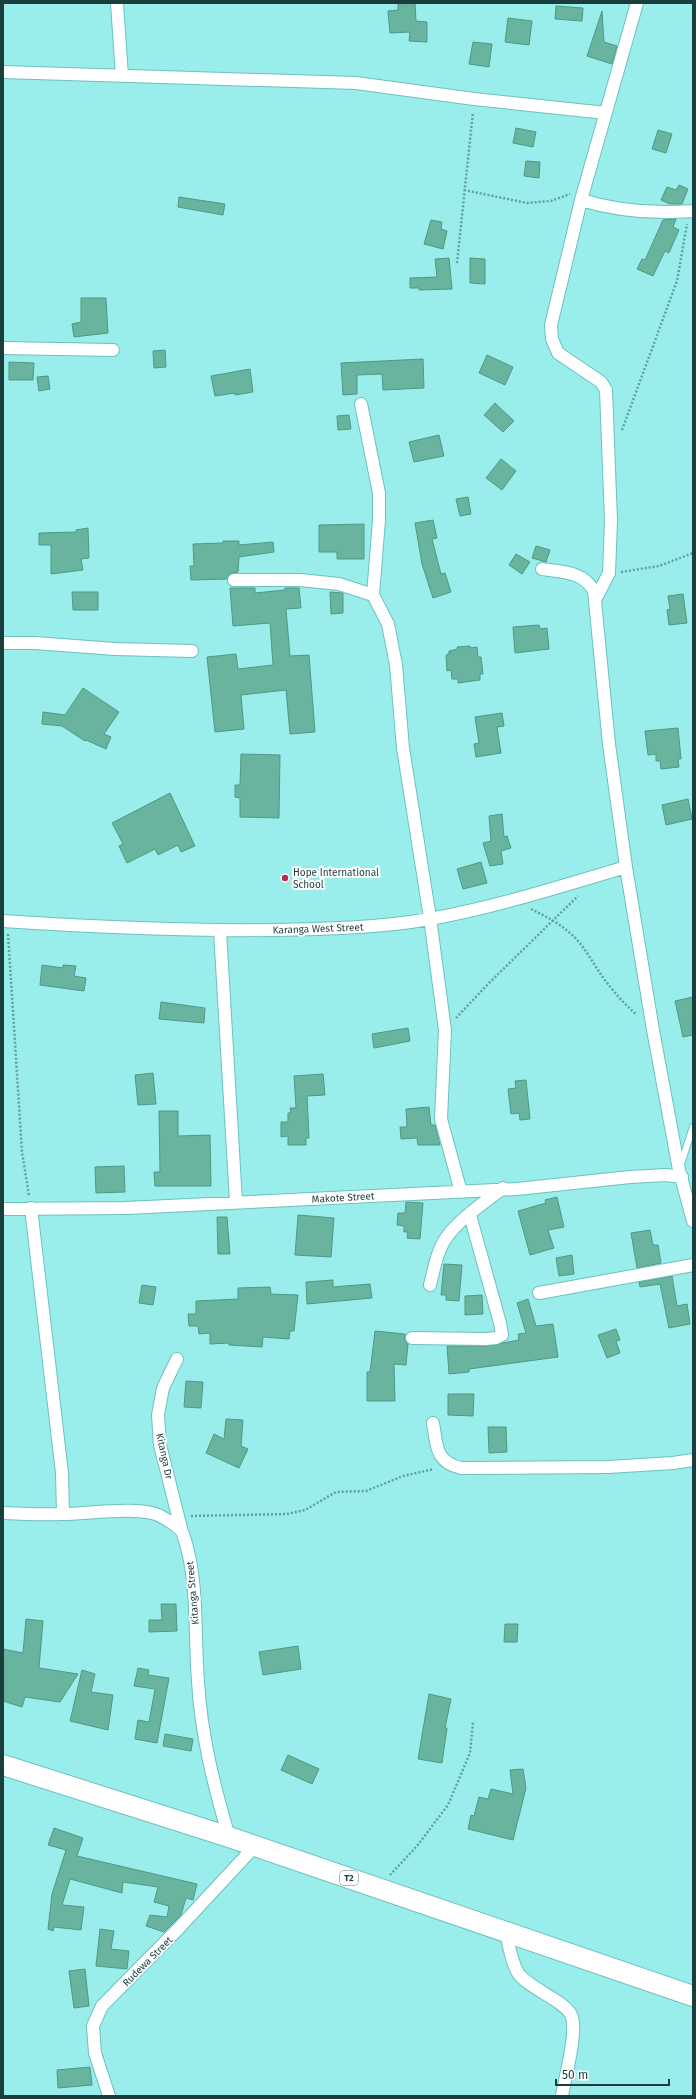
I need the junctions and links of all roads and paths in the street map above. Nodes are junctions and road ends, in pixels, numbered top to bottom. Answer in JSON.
{"nodes":[{"id":1,"x":117,"y":3,"type":"edge"},
{"id":2,"x":637,"y":3,"type":"edge"},
{"id":3,"x":3,"y":72,"type":"edge"},
{"id":4,"x":122,"y":76,"type":"junction"},
{"id":5,"x":474,"y":99,"type":"junction"},
{"id":6,"x":606,"y":113,"type":"junction"},
{"id":7,"x":464,"y":190,"type":"junction"},
{"id":8,"x":582,"y":196,"type":"junction"},
{"id":9,"x":691,"y":211,"type":"edge"},
{"id":10,"x":457,"y":263,"type":"dead end"},
{"id":11,"x":3,"y":348,"type":"edge"},
{"id":12,"x":113,"y":350,"type":"dead end"},
{"id":13,"x":361,"y":404,"type":"dead end"},
{"id":14,"x":620,"y":434,"type":"dead end"},
{"id":15,"x":693,"y":553,"type":"edge"},
{"id":16,"x":542,"y":569,"type":"dead end"},
{"id":17,"x":609,"y":573,"type":"junction"},
{"id":18,"x":234,"y":580,"type":"dead end"},
{"id":19,"x":373,"y":596,"type":"junction"},
{"id":20,"x":595,"y":600,"type":"junction"},
{"id":21,"x":3,"y":643,"type":"edge"},
{"id":22,"x":192,"y":651,"type":"dead end"},
{"id":23,"x":626,"y":867,"type":"junction"},
{"id":24,"x":583,"y":892,"type":"dead end"},
{"id":25,"x":513,"y":899,"type":"junction"},
{"id":26,"x":430,"y":918,"type":"junction"},
{"id":27,"x":552,"y":920,"type":"junction"},
{"id":28,"x":5,"y":922,"type":"edge"},
{"id":29,"x":220,"y":931,"type":"junction"},
{"id":30,"x":445,"y":1030,"type":"junction"},
{"id":31,"x":653,"y":1030,"type":"junction"},
{"id":32,"x":693,"y":1127,"type":"edge"},
{"id":33,"x":681,"y":1174,"type":"junction"},
{"id":34,"x":503,"y":1188,"type":"junction"},
{"id":35,"x":461,"y":1192,"type":"junction"},
{"id":36,"x":236,"y":1202,"type":"junction"},
{"id":37,"x":31,"y":1208,"type":"junction"},
{"id":38,"x":3,"y":1209,"type":"edge"},
{"id":39,"x":470,"y":1215,"type":"junction"},
{"id":40,"x":693,"y":1221,"type":"edge"},
{"id":41,"x":693,"y":1265,"type":"edge"},
{"id":42,"x":430,"y":1285,"type":"dead end"},
{"id":43,"x":539,"y":1294,"type":"dead end"},
{"id":44,"x":412,"y":1338,"type":"dead end"},
{"id":45,"x":177,"y":1359,"type":"dead end"},
{"id":46,"x":433,"y":1423,"type":"dead end"},
{"id":47,"x":693,"y":1460,"type":"edge"},
{"id":48,"x":449,"y":1465,"type":"junction"},
{"id":49,"x":3,"y":1513,"type":"edge"},
{"id":50,"x":63,"y":1514,"type":"junction"},
{"id":51,"x":178,"y":1516,"type":"junction"},
{"id":52,"x":182,"y":1532,"type":"junction"},
{"id":53,"x":473,"y":1722,"type":"dead end"},
{"id":54,"x":3,"y":1765,"type":"edge"},
{"id":55,"x":229,"y":1837,"type":"junction"},
{"id":56,"x":255,"y":1846,"type":"junction"},
{"id":57,"x":377,"y":1888,"type":"junction"},
{"id":58,"x":506,"y":1932,"type":"junction"},
{"id":59,"x":693,"y":1996,"type":"edge"},
{"id":60,"x":109,"y":2096,"type":"edge"},
{"id":61,"x":562,"y":2096,"type":"edge"}],
"edges":[{"from":1,"to":4,"type":"street"},
{"from":2,"to":6,"type":"street"},
{"from":3,"to":4,"type":"street"},
{"from":4,"to":5,"type":"street"},
{"from":5,"to":6,"type":"street"},
{"from":5,"to":7,"type":"path"},
{"from":6,"to":8,"type":"street"},
{"from":7,"to":8,"type":"path"},
{"from":7,"to":10,"type":"path"},
{"from":8,"to":9,"type":"street"},
{"from":8,"to":17,"type":"street"},
{"from":9,"to":14,"type":"path"},
{"from":11,"to":12,"type":"street"},
{"from":13,"to":19,"type":"street"},
{"from":15,"to":17,"type":"path"},
{"from":16,"to":20,"type":"street"},
{"from":17,"to":20,"type":"street"},
{"from":18,"to":19,"type":"street"},
{"from":19,"to":26,"type":"street"},
{"from":20,"to":23,"type":"street"},
{"from":21,"to":22,"type":"street"},
{"from":23,"to":25,"type":"street","name":"Karanga West Street"},
{"from":23,"to":31,"type":"street"},
{"from":24,"to":27,"type":"path"},
{"from":25,"to":26,"type":"street","name":"Karanga West Street"},
{"from":25,"to":27,"type":"path"},
{"from":26,"to":29,"type":"street","name":"Karanga West Street"},
{"from":26,"to":30,"type":"street"},
{"from":27,"to":30,"type":"path"},
{"from":27,"to":31,"type":"path"},
{"from":28,"to":29,"type":"street","name":"Karanga West Street"},
{"from":28,"to":37,"type":"path"},
{"from":29,"to":36,"type":"street"},
{"from":30,"to":35,"type":"street"},
{"from":31,"to":33,"type":"street"},
{"from":32,"to":33,"type":"lane"},
{"from":33,"to":34,"type":"street","name":"Makote Street"},
{"from":33,"to":40,"type":"street"},
{"from":34,"to":35,"type":"street","name":"Makote Street"},
{"from":34,"to":39,"type":"street"},
{"from":35,"to":36,"type":"street","name":"Makote Street"},
{"from":36,"to":37,"type":"street","name":"Makote Street"},
{"from":37,"to":38,"type":"street","name":"Makote Street"},
{"from":37,"to":50,"type":"street"},
{"from":39,"to":42,"type":"street"},
{"from":39,"to":44,"type":"street"},
{"from":41,"to":43,"type":"street"},
{"from":45,"to":51,"type":"street","name":"Kitanga Dr"},
{"from":46,"to":48,"type":"street"},
{"from":47,"to":48,"type":"street"},
{"from":48,"to":51,"type":"path"},
{"from":49,"to":50,"type":"street"},
{"from":50,"to":52,"type":"street"},
{"from":51,"to":52,"type":"street","name":"Kitanga Dr"},
{"from":52,"to":55,"type":"street","name":"Kitanga Street"},
{"from":53,"to":57,"type":"path"},
{"from":54,"to":55,"type":"highway","number":"T2"},
{"from":55,"to":56,"type":"highway","number":"T2"},
{"from":56,"to":57,"type":"highway","number":"T2"},
{"from":56,"to":60,"type":"street","name":"Rudewa Street"},
{"from":57,"to":58,"type":"highway","number":"T2"},
{"from":58,"to":59,"type":"highway","number":"T2"},
{"from":58,"to":61,"type":"street"}]}
